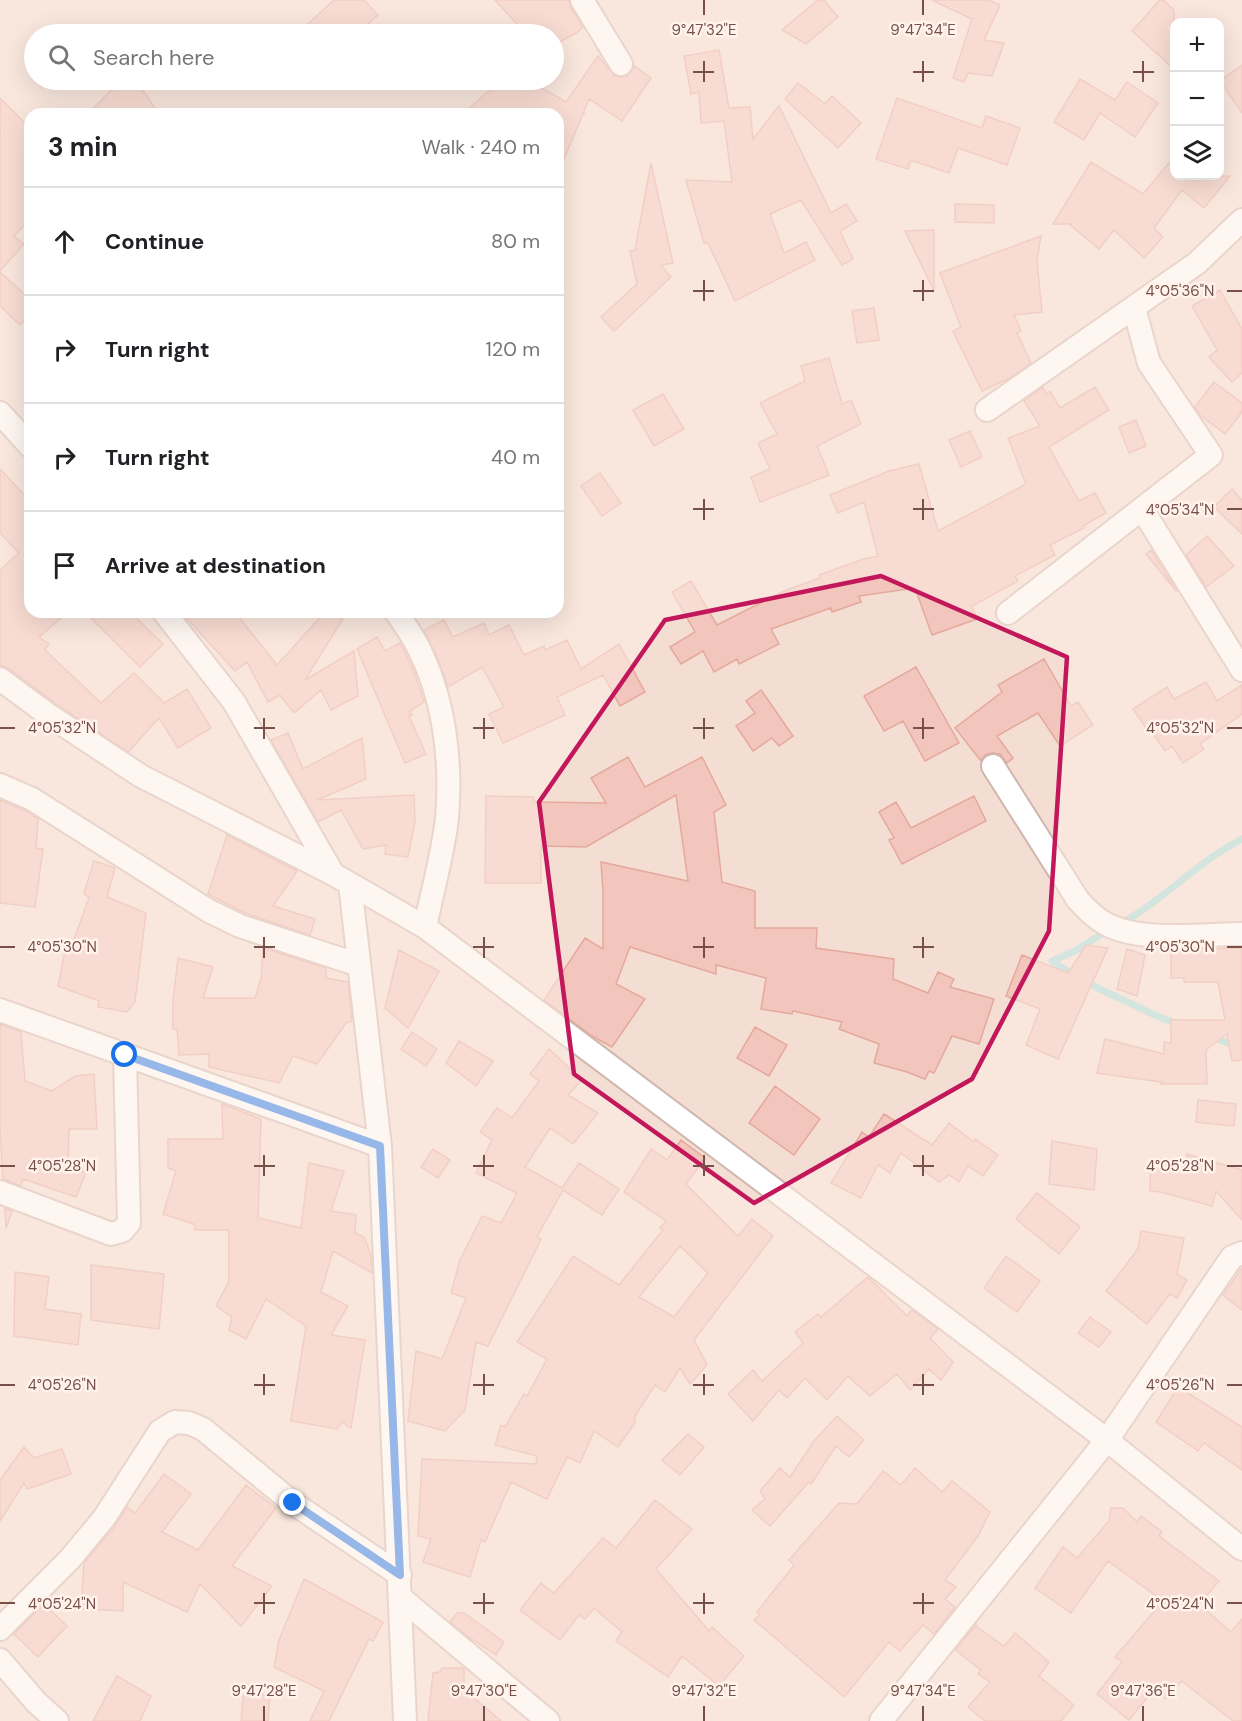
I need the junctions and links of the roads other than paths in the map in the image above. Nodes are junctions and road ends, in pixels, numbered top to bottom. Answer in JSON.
{"nodes":[{"id":1,"x":582,"y":0,"type":"edge"},
{"id":2,"x":621,"y":64,"type":"dead end"},
{"id":3,"x":1242,"y":220,"type":"edge"},
{"id":4,"x":1134,"y":308,"type":"junction"},
{"id":5,"x":987,"y":410,"type":"dead end"},
{"id":6,"x":0,"y":413,"type":"edge"},
{"id":7,"x":24,"y":439,"type":"edge"},
{"id":8,"x":1142,"y":508,"type":"junction"},
{"id":9,"x":1008,"y":612,"type":"dead end"},
{"id":10,"x":169,"y":618,"type":"edge"},
{"id":11,"x":400,"y":618,"type":"edge"},
{"id":12,"x":1242,"y":670,"type":"edge"},
{"id":13,"x":0,"y":680,"type":"edge"},
{"id":14,"x":993,"y":766,"type":"dead end"},
{"id":15,"x":0,"y":785,"type":"edge"},
{"id":16,"x":341,"y":879,"type":"junction"},
{"id":17,"x":425,"y":927,"type":"junction"},
{"id":18,"x":1242,"y":934,"type":"edge"},
{"id":19,"x":359,"y":965,"type":"junction"},
{"id":20,"x":0,"y":1010,"type":"edge"},
{"id":21,"x":125,"y":1055,"type":"junction"},
{"id":22,"x":380,"y":1146,"type":"junction"},
{"id":23,"x":0,"y":1192,"type":"edge"},
{"id":24,"x":1242,"y":1253,"type":"edge"},
{"id":25,"x":1107,"y":1440,"type":"junction"},
{"id":26,"x":1242,"y":1549,"type":"edge"},
{"id":27,"x":400,"y":1575,"type":"junction"},
{"id":28,"x":401,"y":1598,"type":"junction"},
{"id":29,"x":0,"y":1629,"type":"edge"},
{"id":30,"x":0,"y":1659,"type":"edge"},
{"id":31,"x":57,"y":1721,"type":"edge"},
{"id":32,"x":405,"y":1721,"type":"edge"},
{"id":33,"x":548,"y":1721,"type":"edge"},
{"id":34,"x":881,"y":1721,"type":"edge"}],
"edges":[{"from":1,"to":2,"type":"street"},
{"from":3,"to":4,"type":"street"},
{"from":4,"to":5,"type":"street"},
{"from":4,"to":8,"type":"street"},
{"from":6,"to":7,"type":"street"},
{"from":8,"to":9,"type":"street"},
{"from":8,"to":12,"type":"street"},
{"from":10,"to":16,"type":"street"},
{"from":11,"to":17,"type":"street"},
{"from":13,"to":16,"type":"street"},
{"from":14,"to":18,"type":"street"},
{"from":15,"to":19,"type":"street"},
{"from":16,"to":17,"type":"street"},
{"from":16,"to":19,"type":"street"},
{"from":17,"to":25,"type":"street"},
{"from":19,"to":22,"type":"street"},
{"from":20,"to":21,"type":"street"},
{"from":21,"to":22,"type":"street"},
{"from":21,"to":23,"type":"street"},
{"from":22,"to":27,"type":"street"},
{"from":24,"to":25,"type":"street"},
{"from":25,"to":26,"type":"street"},
{"from":25,"to":34,"type":"street"},
{"from":27,"to":28,"type":"street"},
{"from":27,"to":29,"type":"street"},
{"from":28,"to":32,"type":"street"},
{"from":28,"to":33,"type":"street"},
{"from":30,"to":31,"type":"street"}]}
